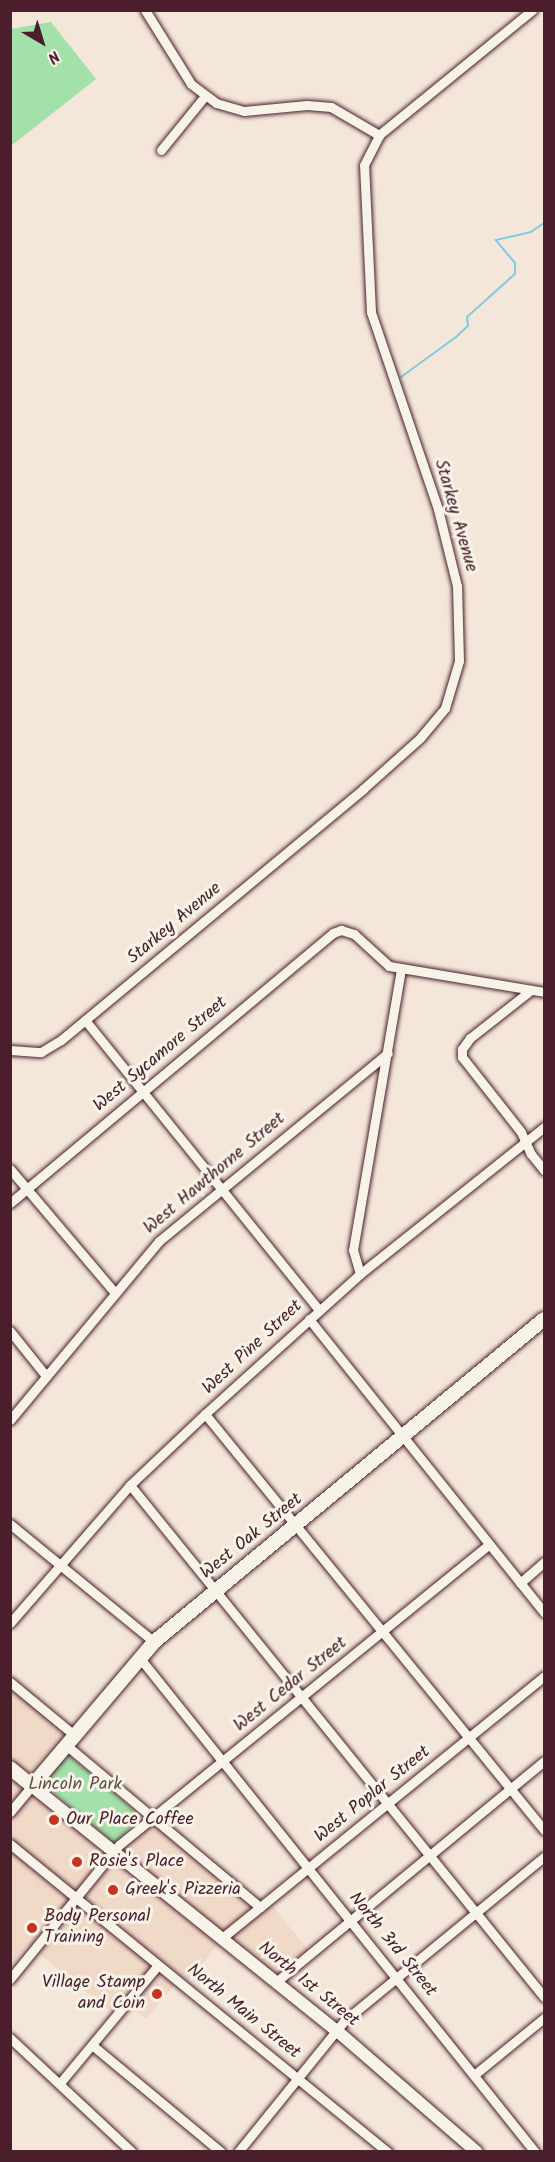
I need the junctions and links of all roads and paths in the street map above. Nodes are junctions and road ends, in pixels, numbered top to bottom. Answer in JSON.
{"nodes":[{"id":1,"x":145,"y":10,"type":"edge"},
{"id":2,"x":527,"y":12,"type":"edge"},
{"id":3,"x":204,"y":96,"type":"junction"},
{"id":4,"x":379,"y":135,"type":"junction"},
{"id":5,"x":161,"y":150,"type":"dead end"},
{"id":6,"x":401,"y":968,"type":"junction"},
{"id":7,"x":531,"y":990,"type":"junction"},
{"id":8,"x":544,"y":992,"type":"edge"},
{"id":9,"x":85,"y":1020,"type":"junction"},
{"id":10,"x":10,"y":1050,"type":"edge"},
{"id":11,"x":388,"y":1053,"type":"junction"},
{"id":12,"x":141,"y":1093,"type":"junction"},
{"id":13,"x":544,"y":1127,"type":"edge"},
{"id":14,"x":527,"y":1142,"type":"junction"},
{"id":15,"x":10,"y":1169,"type":"edge"},
{"id":16,"x":544,"y":1170,"type":"edge"},
{"id":17,"x":27,"y":1189,"type":"junction"},
{"id":18,"x":219,"y":1189,"type":"junction"},
{"id":19,"x":10,"y":1203,"type":"edge"},
{"id":20,"x":360,"y":1274,"type":"junction"},
{"id":21,"x":115,"y":1293,"type":"junction"},
{"id":22,"x":319,"y":1310,"type":"junction"},
{"id":23,"x":544,"y":1318,"type":"edge"},
{"id":24,"x":309,"y":1319,"type":"junction"},
{"id":25,"x":10,"y":1331,"type":"edge"},
{"id":26,"x":46,"y":1376,"type":"junction"},
{"id":27,"x":205,"y":1414,"type":"junction"},
{"id":28,"x":10,"y":1420,"type":"edge"},
{"id":29,"x":403,"y":1435,"type":"junction"},
{"id":30,"x":130,"y":1485,"type":"junction"},
{"id":31,"x":10,"y":1524,"type":"edge"},
{"id":32,"x":296,"y":1525,"type":"junction"},
{"id":33,"x":489,"y":1544,"type":"junction"},
{"id":34,"x":544,"y":1562,"type":"edge"},
{"id":35,"x":59,"y":1565,"type":"junction"},
{"id":36,"x":520,"y":1583,"type":"junction"},
{"id":37,"x":216,"y":1590,"type":"junction"},
{"id":38,"x":544,"y":1612,"type":"edge"},
{"id":39,"x":10,"y":1623,"type":"edge"},
{"id":40,"x":383,"y":1631,"type":"junction"},
{"id":41,"x":154,"y":1642,"type":"junction"},
{"id":42,"x":139,"y":1657,"type":"junction"},
{"id":43,"x":544,"y":1676,"type":"edge"},
{"id":44,"x":10,"y":1682,"type":"edge"},
{"id":45,"x":303,"y":1696,"type":"junction"},
{"id":46,"x":469,"y":1737,"type":"junction"},
{"id":47,"x":70,"y":1740,"type":"junction"},
{"id":48,"x":223,"y":1760,"type":"junction"},
{"id":49,"x":544,"y":1761,"type":"edge"},
{"id":50,"x":10,"y":1768,"type":"edge"},
{"id":51,"x":32,"y":1786,"type":"junction"},
{"id":52,"x":511,"y":1789,"type":"junction"},
{"id":53,"x":389,"y":1804,"type":"junction"},
{"id":54,"x":10,"y":1812,"type":"edge"},
{"id":55,"x":152,"y":1817,"type":"junction"},
{"id":56,"x":544,"y":1830,"type":"edge"},
{"id":57,"x":10,"y":1844,"type":"edge"},
{"id":58,"x":114,"y":1851,"type":"junction"},
{"id":59,"x":432,"y":1857,"type":"junction"},
{"id":60,"x":544,"y":1857,"type":"edge"},
{"id":61,"x":310,"y":1869,"type":"junction"},
{"id":62,"x":77,"y":1897,"type":"junction"},
{"id":63,"x":260,"y":1907,"type":"junction"},
{"id":64,"x":478,"y":1912,"type":"junction"},
{"id":65,"x":351,"y":1921,"type":"junction"},
{"id":66,"x":222,"y":1938,"type":"junction"},
{"id":67,"x":158,"y":1965,"type":"junction"},
{"id":68,"x":397,"y":1977,"type":"junction"},
{"id":69,"x":10,"y":1979,"type":"edge"},
{"id":70,"x":276,"y":1982,"type":"junction"},
{"id":71,"x":544,"y":1997,"type":"edge"},
{"id":72,"x":544,"y":2018,"type":"edge"},
{"id":73,"x":336,"y":2030,"type":"junction"},
{"id":74,"x":10,"y":2038,"type":"edge"},
{"id":75,"x":92,"y":2045,"type":"junction"},
{"id":76,"x":474,"y":2075,"type":"junction"},
{"id":77,"x":298,"y":2078,"type":"junction"},
{"id":78,"x":60,"y":2083,"type":"junction"},
{"id":79,"x":132,"y":2151,"type":"edge"},
{"id":80,"x":221,"y":2151,"type":"edge"},
{"id":81,"x":238,"y":2151,"type":"edge"},
{"id":82,"x":388,"y":2151,"type":"edge"},
{"id":83,"x":477,"y":2151,"type":"edge"},
{"id":84,"x":535,"y":2151,"type":"edge"}],
"edges":[{"from":1,"to":3,"type":"street"},
{"from":2,"to":4,"type":"street","name":"Starkey Avenue"},
{"from":3,"to":4,"type":"street"},
{"from":3,"to":5,"type":"street"},
{"from":4,"to":9,"type":"street","name":"Starkey Avenue"},
{"from":6,"to":7,"type":"street"},
{"from":6,"to":11,"type":"street"},
{"from":6,"to":12,"type":"street","name":"West Sycamore Street"},
{"from":7,"to":8,"type":"street"},
{"from":7,"to":14,"type":"street"},
{"from":9,"to":10,"type":"street","name":"Starkey Avenue"},
{"from":9,"to":12,"type":"street"},
{"from":11,"to":18,"type":"street","name":"West Hawthorne Street"},
{"from":11,"to":20,"type":"street"},
{"from":12,"to":17,"type":"street","name":"West Sycamore Street"},
{"from":12,"to":18,"type":"street"},
{"from":13,"to":14,"type":"street","name":"West Pine Street"},
{"from":14,"to":16,"type":"street"},
{"from":14,"to":20,"type":"street","name":"West Pine Street"},
{"from":15,"to":17,"type":"street"},
{"from":17,"to":19,"type":"street","name":"West Sycamore Street"},
{"from":17,"to":21,"type":"street"},
{"from":18,"to":21,"type":"street","name":"West Hawthorne Street"},
{"from":18,"to":22,"type":"street"},
{"from":20,"to":22,"type":"street","name":"West Pine Street"},
{"from":21,"to":26,"type":"street","name":"West Hawthorne Street"},
{"from":22,"to":24,"type":"street","name":"West Pine Street"},
{"from":23,"to":29,"type":"main road","name":"West Oak Street"},
{"from":24,"to":27,"type":"street","name":"West Pine Street"},
{"from":24,"to":29,"type":"street"},
{"from":25,"to":26,"type":"street"},
{"from":26,"to":28,"type":"street","name":"West Hawthorne Street"},
{"from":27,"to":30,"type":"street","name":"West Pine Street"},
{"from":27,"to":32,"type":"street"},
{"from":29,"to":32,"type":"main road","name":"West Oak Street"},
{"from":29,"to":33,"type":"street"},
{"from":30,"to":35,"type":"street","name":"West Pine Street"},
{"from":30,"to":37,"type":"street"},
{"from":31,"to":35,"type":"street"},
{"from":32,"to":37,"type":"main road","name":"West Oak Street"},
{"from":32,"to":40,"type":"street"},
{"from":33,"to":36,"type":"street"},
{"from":33,"to":40,"type":"street","name":"West Cedar Street"},
{"from":34,"to":36,"type":"street"},
{"from":35,"to":39,"type":"street","name":"West Pine Street"},
{"from":35,"to":41,"type":"street"},
{"from":36,"to":38,"type":"street"},
{"from":37,"to":41,"type":"main road","name":"West Oak Street"},
{"from":37,"to":45,"type":"street"},
{"from":40,"to":45,"type":"street","name":"West Cedar Street"},
{"from":40,"to":46,"type":"street"},
{"from":41,"to":42,"type":"main road","name":"West Oak Street"},
{"from":42,"to":47,"type":"main road","name":"West Oak Street"},
{"from":42,"to":48,"type":"street","name":"North 3rd Street"},
{"from":43,"to":46,"type":"street","name":"West Poplar Street"},
{"from":44,"to":47,"type":"street"},
{"from":45,"to":48,"type":"street","name":"West Cedar Street"},
{"from":45,"to":53,"type":"street"},
{"from":46,"to":52,"type":"street"},
{"from":46,"to":53,"type":"street","name":"West Poplar Street"},
{"from":47,"to":51,"type":"main road","name":"West Oak Street"},
{"from":47,"to":55,"type":"street"},
{"from":48,"to":55,"type":"street","name":"West Cedar Street"},
{"from":48,"to":61,"type":"street","name":"North 3rd Street"},
{"from":49,"to":52,"type":"street"},
{"from":50,"to":51,"type":"main road"},
{"from":51,"to":54,"type":"street","name":"West Oak Street"},
{"from":51,"to":58,"type":"street","name":"North 1st Street"},
{"from":52,"to":56,"type":"street"},
{"from":52,"to":59,"type":"street"},
{"from":53,"to":59,"type":"street"},
{"from":53,"to":61,"type":"street","name":"West Poplar Street"},
{"from":55,"to":58,"type":"street","name":"West Cedar Street"},
{"from":55,"to":63,"type":"street"},
{"from":57,"to":62,"type":"street","name":"North Main Street"},
{"from":58,"to":62,"type":"street","name":"West Cedar Street"},
{"from":58,"to":66,"type":"street","name":"North 1st Street"},
{"from":59,"to":64,"type":"street"},
{"from":59,"to":65,"type":"street"},
{"from":60,"to":64,"type":"street"},
{"from":61,"to":63,"type":"street","name":"West Poplar Street"},
{"from":61,"to":65,"type":"street","name":"North 3rd Street"},
{"from":62,"to":67,"type":"street","name":"North Main Street"},
{"from":62,"to":69,"type":"street","name":"West Cedar Street"},
{"from":63,"to":66,"type":"street","name":"West Poplar Street"},
{"from":64,"to":68,"type":"street"},
{"from":64,"to":71,"type":"street"},
{"from":65,"to":68,"type":"street","name":"North 3rd Street"},
{"from":65,"to":70,"type":"street"},
{"from":66,"to":70,"type":"street","name":"North 1st Street"},
{"from":67,"to":75,"type":"street"},
{"from":67,"to":77,"type":"street","name":"North Main Street"},
{"from":68,"to":73,"type":"street"},
{"from":68,"to":76,"type":"street","name":"North 3rd Street"},
{"from":70,"to":73,"type":"street","name":"North 1st Street"},
{"from":72,"to":76,"type":"street"},
{"from":73,"to":77,"type":"street"},
{"from":73,"to":83,"type":"street","name":"North 1st Street"},
{"from":74,"to":78,"type":"street"},
{"from":75,"to":78,"type":"street"},
{"from":75,"to":80,"type":"street"},
{"from":76,"to":84,"type":"street","name":"North 3rd Street"},
{"from":77,"to":81,"type":"street"},
{"from":77,"to":82,"type":"street","name":"North Main Street"},
{"from":78,"to":79,"type":"street"}]}
